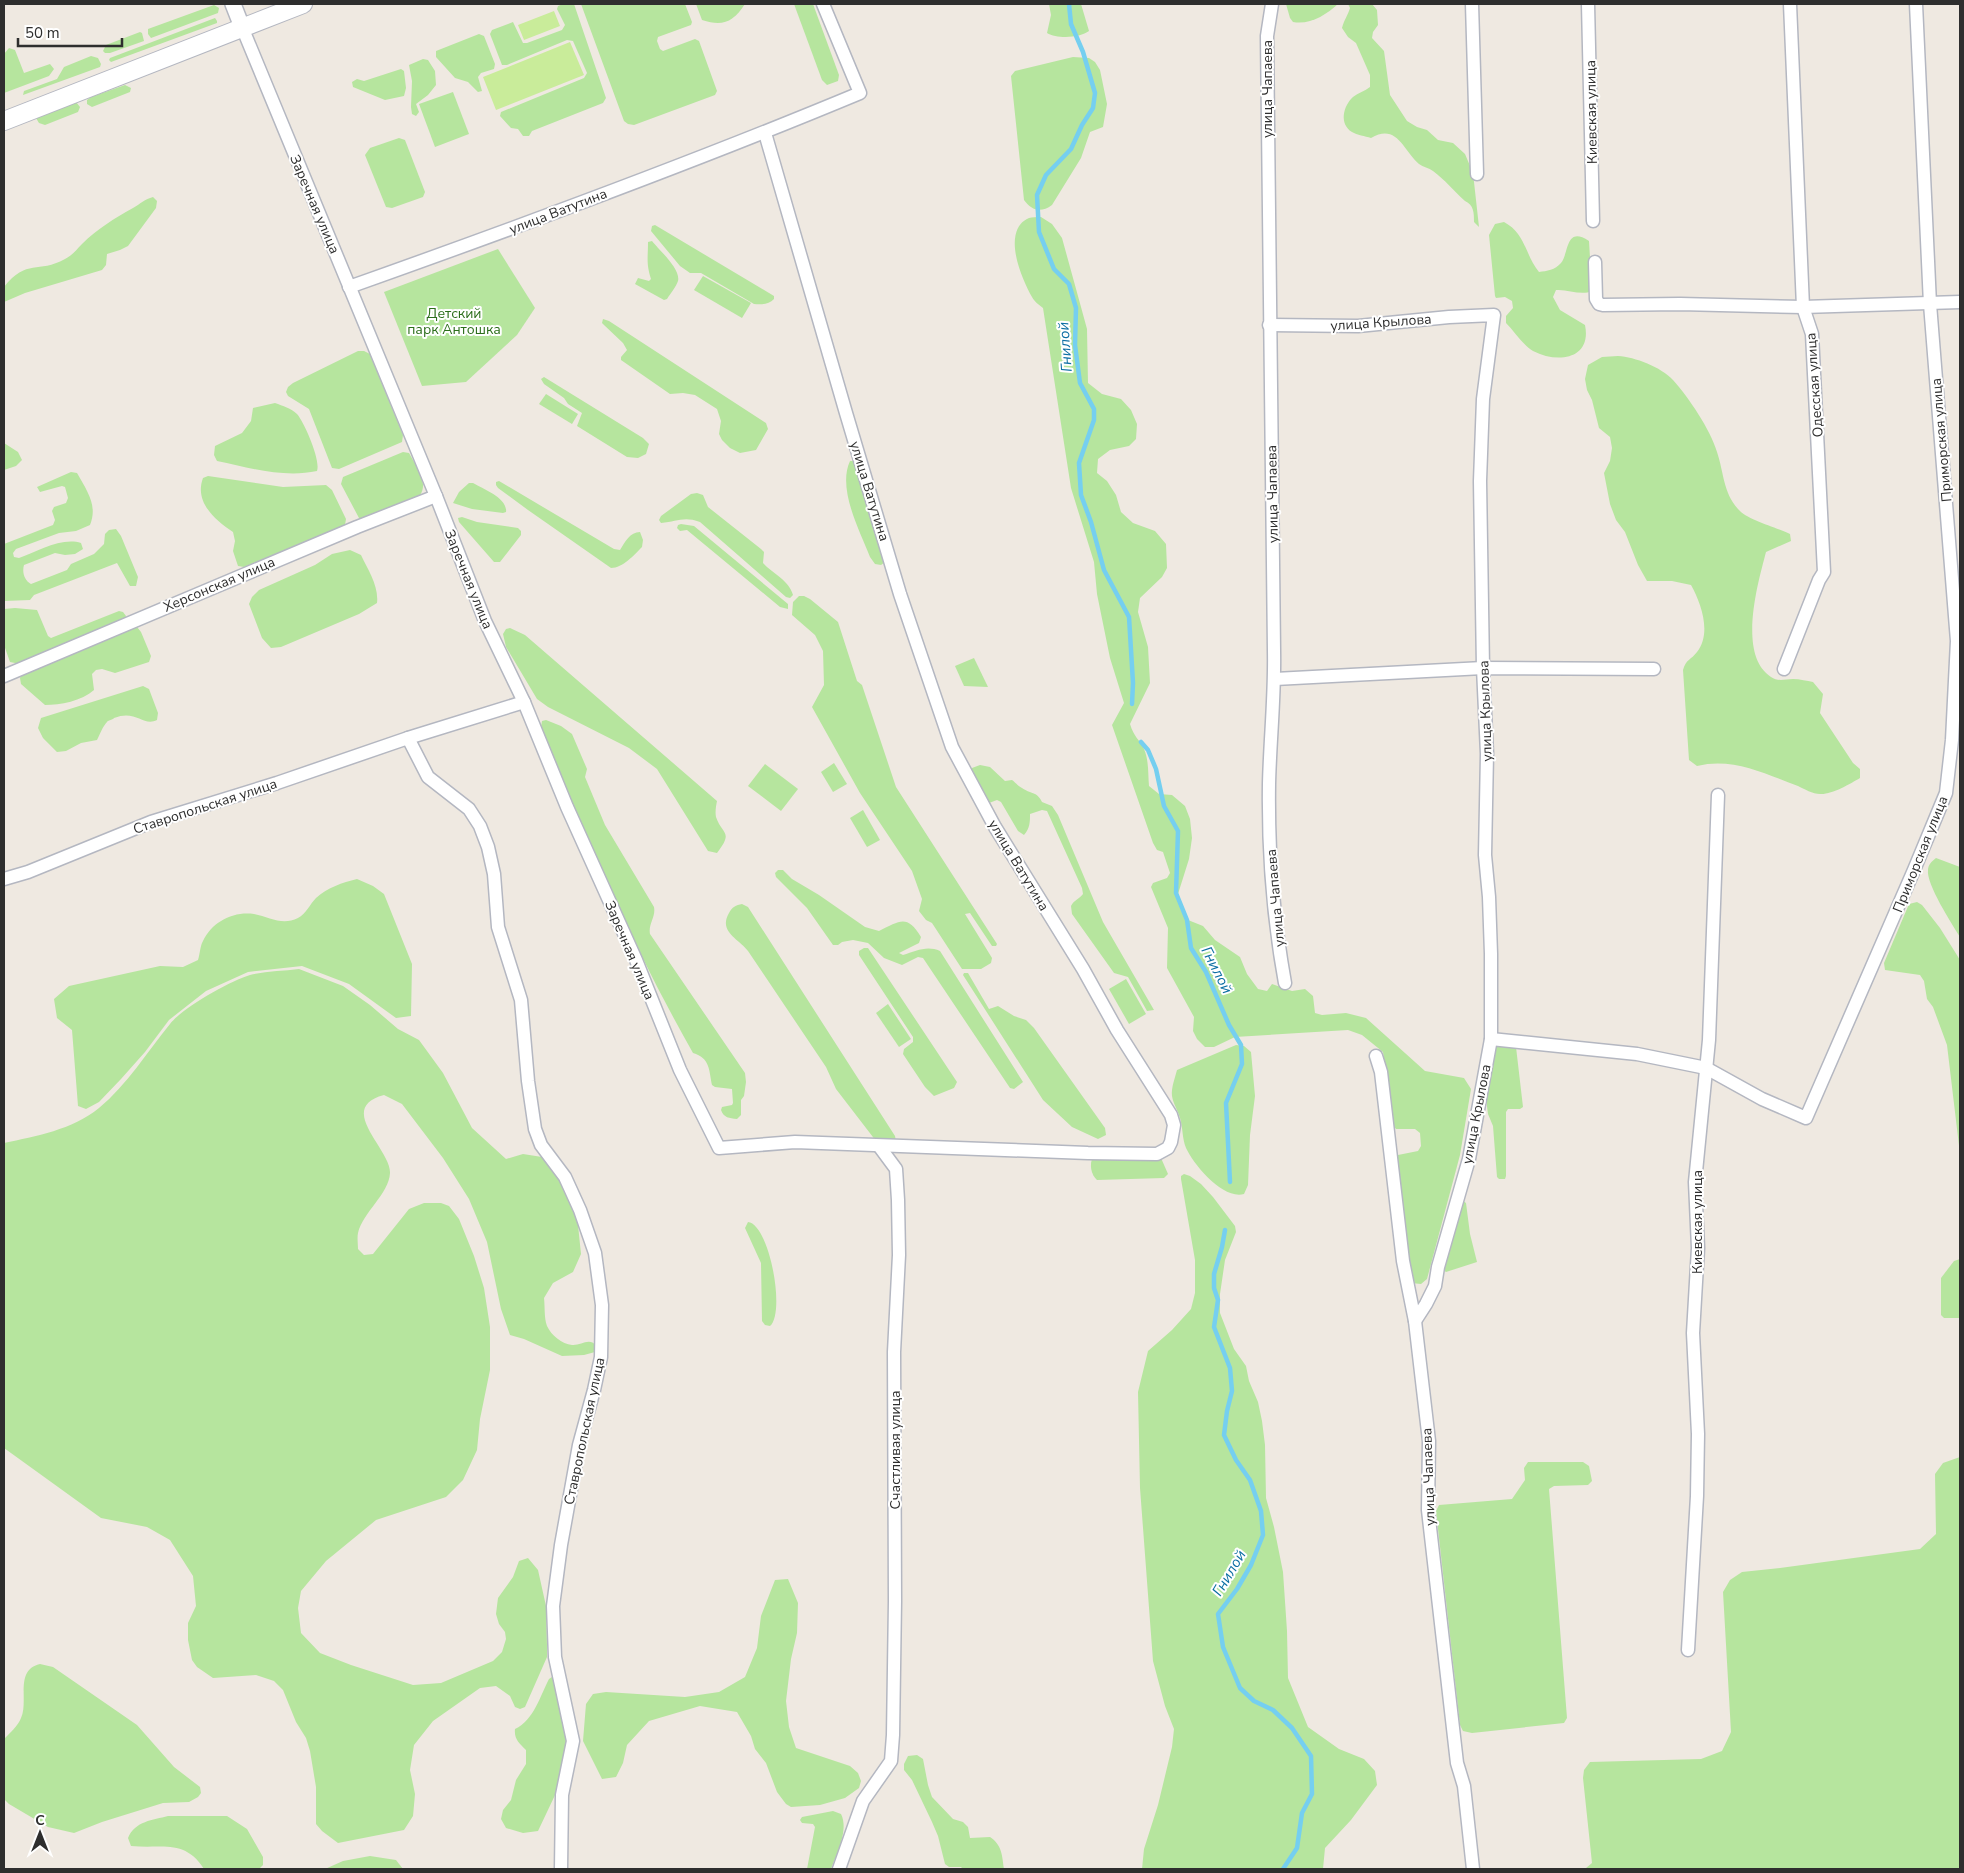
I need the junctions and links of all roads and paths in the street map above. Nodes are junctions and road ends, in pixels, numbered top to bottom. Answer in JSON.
{"nodes":[{"id":1,"x":233,"y":4,"type":"edge"},
{"id":2,"x":303,"y":4,"type":"edge"},
{"id":3,"x":823,"y":4,"type":"edge"},
{"id":4,"x":1272,"y":4,"type":"edge"},
{"id":5,"x":1472,"y":4,"type":"edge"},
{"id":6,"x":1588,"y":4,"type":"edge"},
{"id":7,"x":1790,"y":4,"type":"edge"},
{"id":8,"x":1916,"y":4,"type":"edge"},
{"id":9,"x":242,"y":27,"type":"junction"},
{"id":10,"x":4,"y":121,"type":"edge"},
{"id":11,"x":765,"y":132,"type":"junction"},
{"id":12,"x":1476,"y":174,"type":"dead end"},
{"id":13,"x":1594,"y":221,"type":"dead end"},
{"id":14,"x":1595,"y":262,"type":"dead end"},
{"id":15,"x":349,"y":286,"type":"junction"},
{"id":16,"x":1960,"y":302,"type":"edge"},
{"id":17,"x":1930,"y":304,"type":"junction"},
{"id":18,"x":1803,"y":307,"type":"junction"},
{"id":19,"x":1268,"y":325,"type":"junction"},
{"id":20,"x":436,"y":496,"type":"junction"},
{"id":21,"x":1483,"y":668,"type":"junction"},
{"id":22,"x":1654,"y":669,"type":"dead end"},
{"id":23,"x":1784,"y":669,"type":"dead end"},
{"id":24,"x":4,"y":676,"type":"edge"},
{"id":25,"x":1275,"y":678,"type":"junction"},
{"id":26,"x":524,"y":702,"type":"junction"},
{"id":27,"x":408,"y":738,"type":"junction"},
{"id":28,"x":1718,"y":796,"type":"dead end"},
{"id":29,"x":4,"y":879,"type":"edge"},
{"id":30,"x":1285,"y":983,"type":"dead end"},
{"id":31,"x":1491,"y":1039,"type":"junction"},
{"id":32,"x":1376,"y":1056,"type":"dead end"},
{"id":33,"x":1706,"y":1068,"type":"junction"},
{"id":34,"x":879,"y":1146,"type":"junction"},
{"id":35,"x":719,"y":1148,"type":"joint"},
{"id":36,"x":1414,"y":1321,"type":"junction"},
{"id":37,"x":1688,"y":1650,"type":"dead end"},
{"id":38,"x":561,"y":1869,"type":"edge"},
{"id":39,"x":839,"y":1869,"type":"edge"},
{"id":40,"x":1473,"y":1869,"type":"edge"}],
"edges":[{"from":1,"to":9,"type":"street","name":"Заречная улица"},
{"from":2,"to":9,"type":"main road"},
{"from":3,"to":11,"type":"street","name":"улица Ватутина"},
{"from":4,"to":19,"type":"street","name":"улица Чапаева"},
{"from":5,"to":12,"type":"street"},
{"from":6,"to":13,"type":"street","name":"Киевская улица"},
{"from":7,"to":18,"type":"street","name":"Одесская улица"},
{"from":8,"to":17,"type":"street","name":"Приморская улица"},
{"from":9,"to":10,"type":"main road"},
{"from":9,"to":15,"type":"street","name":"Заречная улица"},
{"from":11,"to":15,"type":"street","name":"улица Ватутина"},
{"from":11,"to":34,"type":"street","name":"улица Ватутина"},
{"from":14,"to":18,"type":"street"},
{"from":15,"to":20,"type":"street","name":"Заречная улица"},
{"from":16,"to":17,"type":"street"},
{"from":17,"to":18,"type":"street"},
{"from":17,"to":33,"type":"street","name":"Приморская улица"},
{"from":18,"to":23,"type":"street","name":"Одесская улица"},
{"from":19,"to":21,"type":"street","name":"улица Крылова"},
{"from":19,"to":25,"type":"street","name":"улица Чапаева"},
{"from":20,"to":24,"type":"street","name":"Херсонская улица"},
{"from":20,"to":26,"type":"street","name":"Заречная улица"},
{"from":21,"to":22,"type":"street"},
{"from":21,"to":25,"type":"street"},
{"from":21,"to":31,"type":"street","name":"улица Крылова"},
{"from":25,"to":30,"type":"street","name":"улица Чапаева"},
{"from":26,"to":27,"type":"street","name":"Ставропольская улица"},
{"from":26,"to":35,"type":"street","name":"Заречная улица"},
{"from":27,"to":29,"type":"street","name":"Ставропольская улица"},
{"from":27,"to":38,"type":"street","name":"Ставропольская улица"},
{"from":28,"to":33,"type":"street","name":"Киевская улица"},
{"from":31,"to":33,"type":"street"},
{"from":31,"to":36,"type":"street","name":"улица Крылова"},
{"from":32,"to":36,"type":"street","name":"улица Чапаева"},
{"from":33,"to":37,"type":"street","name":"Киевская улица"},
{"from":34,"to":35,"type":"street","name":"улица Ватутина"},
{"from":34,"to":39,"type":"street","name":"Счастливая улица"},
{"from":36,"to":40,"type":"street","name":"улица Чапаева"}]}
